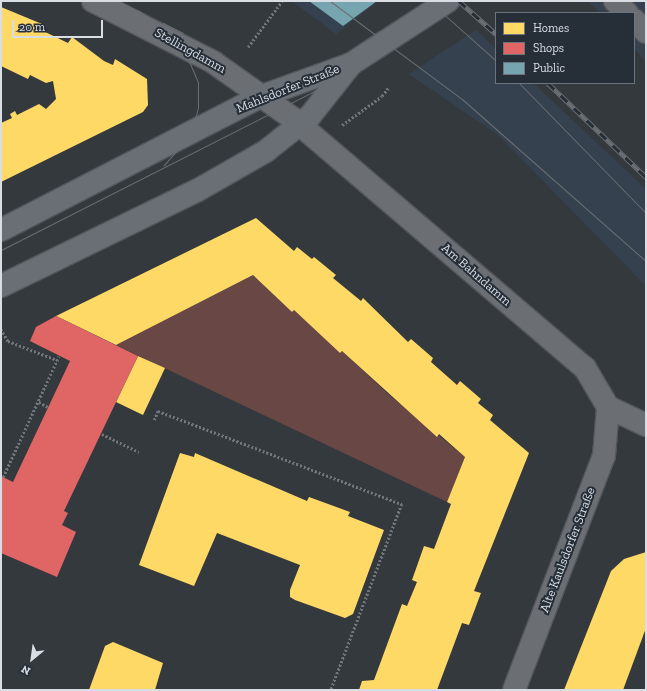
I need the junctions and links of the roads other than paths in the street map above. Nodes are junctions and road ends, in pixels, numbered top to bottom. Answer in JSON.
{"nodes":[{"id":1,"x":93,"y":1,"type":"edge"},
{"id":2,"x":448,"y":1,"type":"edge"},
{"id":3,"x":615,"y":1,"type":"edge"},
{"id":4,"x":626,"y":12,"type":"edge"},
{"id":5,"x":635,"y":21,"type":"edge"},
{"id":6,"x":646,"y":32,"type":"edge"},
{"id":7,"x":351,"y":64,"type":"junction"},
{"id":8,"x":262,"y":96,"type":"junction"},
{"id":9,"x":301,"y":125,"type":"junction"},
{"id":10,"x":1,"y":230,"type":"edge"},
{"id":11,"x":1,"y":286,"type":"edge"},
{"id":12,"x":608,"y":407,"type":"junction"},
{"id":13,"x":646,"y":425,"type":"edge"},
{"id":14,"x":514,"y":690,"type":"edge"}],
"edges":[{"from":1,"to":8,"type":"street","name":"Stellingdamm"},
{"from":2,"to":7,"type":"main road"},
{"from":3,"to":4,"type":"street"},
{"from":5,"to":6,"type":"street"},
{"from":7,"to":8,"type":"main road","name":"Mahlsdorfer Straße"},
{"from":7,"to":9,"type":"main road","name":"Mahlsdorfer Straße"},
{"from":8,"to":9,"type":"street","name":"Stellingdamm"},
{"from":8,"to":10,"type":"main road","name":"Mahlsdorfer Straße"},
{"from":9,"to":11,"type":"main road","name":"Mahlsdorfer Straße"},
{"from":9,"to":12,"type":"street","name":"Am Bahndamm"},
{"from":12,"to":13,"type":"street"},
{"from":12,"to":14,"type":"street","name":"Alte Kaulsdorfer Straße"}]}
